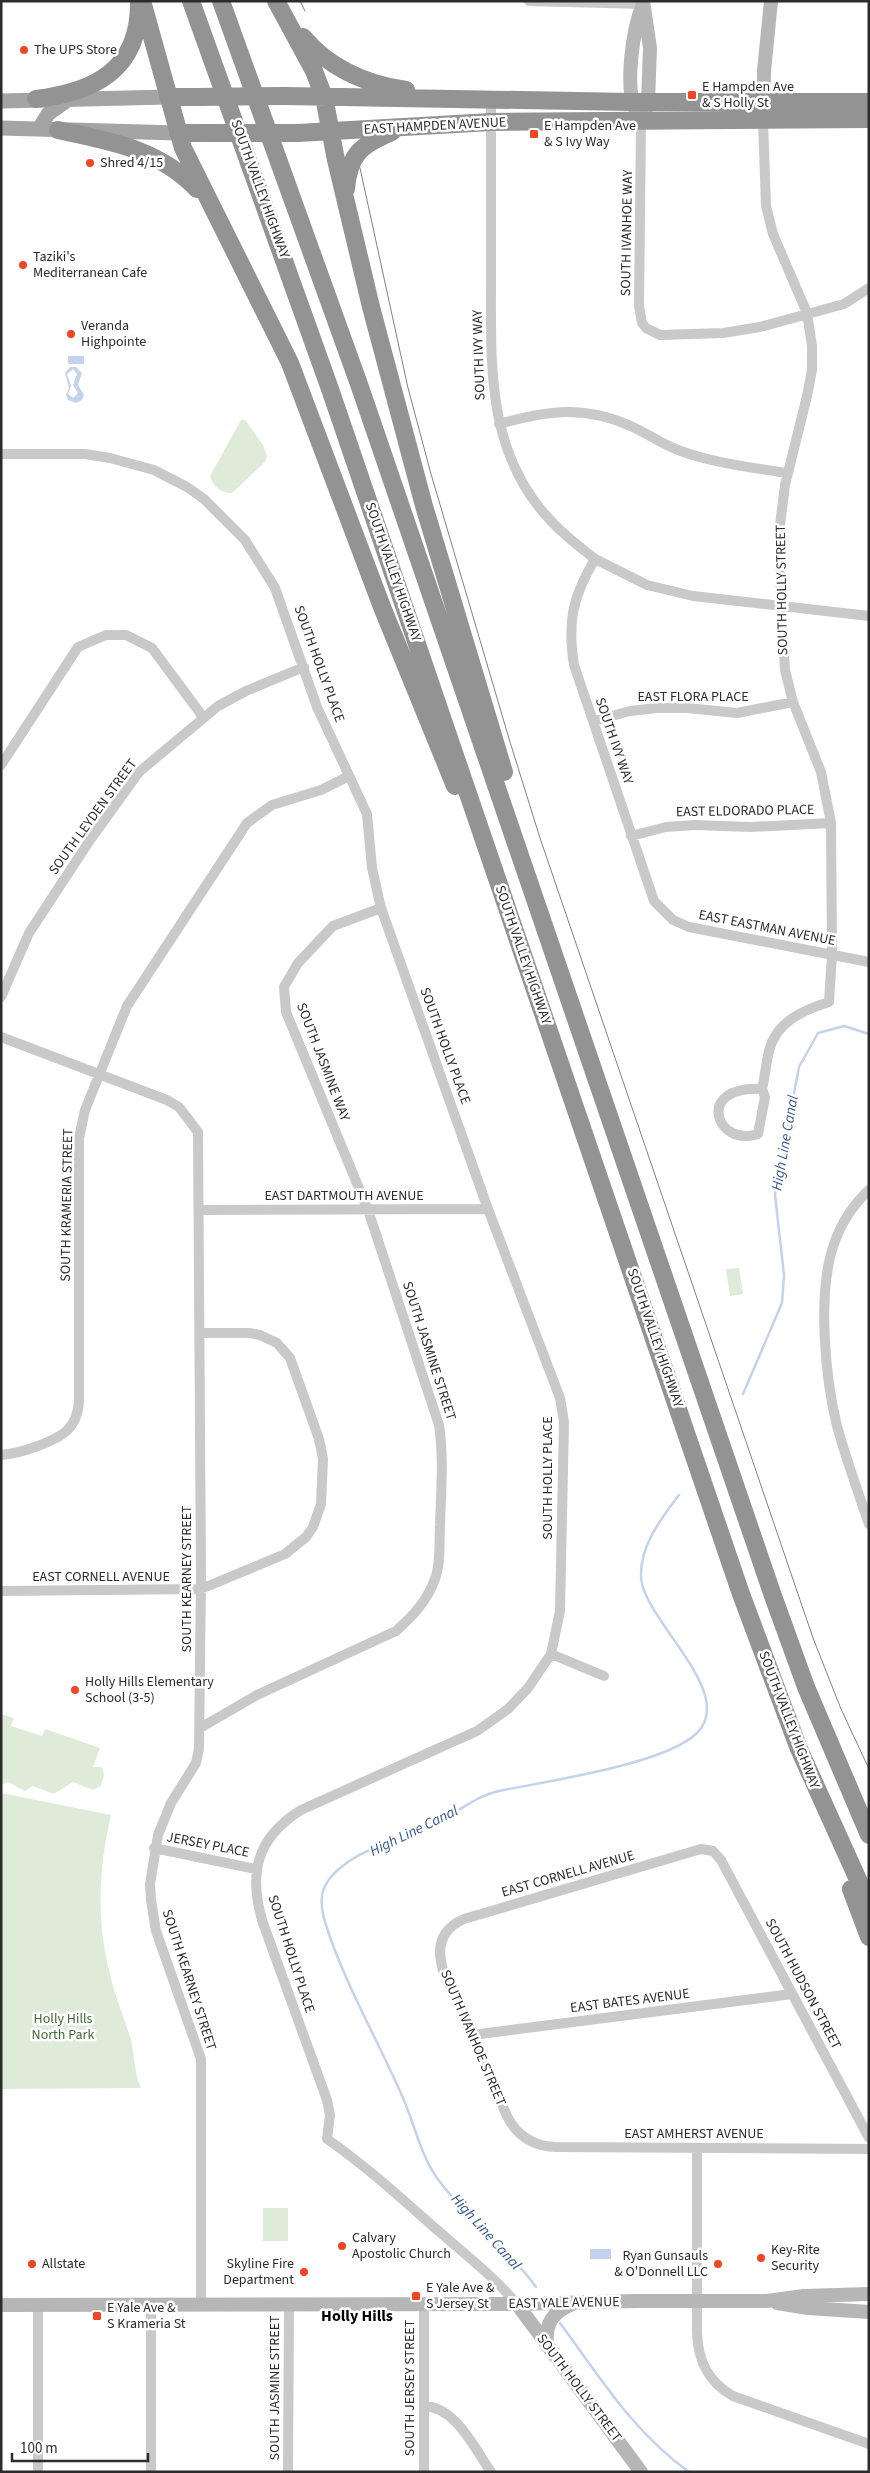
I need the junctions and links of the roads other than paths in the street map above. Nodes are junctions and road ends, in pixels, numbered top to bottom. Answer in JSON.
{"nodes":[{"id":1,"x":140,"y":1,"type":"edge"},
{"id":2,"x":191,"y":1,"type":"edge"},
{"id":3,"x":221,"y":1,"type":"edge"},
{"id":4,"x":277,"y":1,"type":"edge"},
{"id":5,"x":529,"y":1,"type":"edge"},
{"id":6,"x":771,"y":1,"type":"edge"},
{"id":7,"x":643,"y":3,"type":"edge"},
{"id":8,"x":168,"y":97,"type":"junction"},
{"id":9,"x":324,"y":97,"type":"junction"},
{"id":10,"x":36,"y":99,"type":"junction"},
{"id":11,"x":69,"y":99,"type":"junction"},
{"id":12,"x":1,"y":100,"type":"edge"},
{"id":13,"x":491,"y":100,"type":"junction"},
{"id":14,"x":640,"y":102,"type":"junction"},
{"id":15,"x":763,"y":102,"type":"junction"},
{"id":16,"x":869,"y":102,"type":"edge"},
{"id":17,"x":869,"y":119,"type":"edge"},
{"id":18,"x":763,"y":121,"type":"junction"},
{"id":19,"x":491,"y":122,"type":"junction"},
{"id":20,"x":641,"y":122,"type":"junction"},
{"id":21,"x":1,"y":128,"type":"edge"},
{"id":22,"x":403,"y":128,"type":"junction"},
{"id":23,"x":39,"y":129,"type":"junction"},
{"id":24,"x":58,"y":130,"type":"junction"},
{"id":25,"x":330,"y":132,"type":"junction"},
{"id":26,"x":178,"y":133,"type":"junction"},
{"id":27,"x":206,"y":197,"type":"junction"},
{"id":28,"x":345,"y":202,"type":"junction"},
{"id":29,"x":869,"y":288,"type":"edge"},
{"id":30,"x":807,"y":313,"type":"junction"},
{"id":31,"x":499,"y":424,"type":"junction"},
{"id":32,"x":1,"y":454,"type":"edge"},
{"id":33,"x":786,"y":472,"type":"junction"},
{"id":34,"x":595,"y":559,"type":"junction"},
{"id":35,"x":781,"y":606,"type":"junction"},
{"id":36,"x":869,"y":616,"type":"edge"},
{"id":37,"x":304,"y":667,"type":"junction"},
{"id":38,"x":793,"y":702,"type":"junction"},
{"id":39,"x":203,"y":717,"type":"junction"},
{"id":40,"x":594,"y":721,"type":"junction"},
{"id":41,"x":1,"y":765,"type":"edge"},
{"id":42,"x":349,"y":776,"type":"junction"},
{"id":43,"x":830,"y":823,"type":"junction"},
{"id":44,"x":632,"y":836,"type":"junction"},
{"id":45,"x":498,"y":882,"type":"junction"},
{"id":46,"x":381,"y":908,"type":"junction"},
{"id":47,"x":664,"y":912,"type":"joint"},
{"id":48,"x":832,"y":955,"type":"junction"},
{"id":49,"x":869,"y":962,"type":"edge"},
{"id":50,"x":1,"y":997,"type":"edge"},
{"id":51,"x":571,"y":1002,"type":"junction"},
{"id":52,"x":1,"y":1037,"type":"edge"},
{"id":53,"x":100,"y":1074,"type":"junction"},
{"id":54,"x":762,"y":1089,"type":"junction"},
{"id":55,"x":869,"y":1190,"type":"edge"},
{"id":56,"x":488,"y":1209,"type":"junction"},
{"id":57,"x":200,"y":1210,"type":"junction"},
{"id":58,"x":368,"y":1210,"type":"junction"},
{"id":59,"x":200,"y":1333,"type":"junction"},
{"id":60,"x":1,"y":1455,"type":"edge"},
{"id":61,"x":869,"y":1524,"type":"edge"},
{"id":62,"x":201,"y":1589,"type":"junction"},
{"id":63,"x":1,"y":1591,"type":"edge"},
{"id":64,"x":551,"y":1654,"type":"junction"},
{"id":65,"x":604,"y":1676,"type":"dead end"},
{"id":66,"x":200,"y":1728,"type":"junction"},
{"id":67,"x":818,"y":1796,"type":"junction"},
{"id":68,"x":866,"y":1829,"type":"edge"},
{"id":69,"x":154,"y":1848,"type":"junction"},
{"id":70,"x":708,"y":1848,"type":"joint"},
{"id":71,"x":256,"y":1869,"type":"junction"},
{"id":72,"x":869,"y":1904,"type":"edge"},
{"id":73,"x":442,"y":1936,"type":"joint"},
{"id":74,"x":869,"y":1937,"type":"edge"},
{"id":75,"x":792,"y":1994,"type":"junction"},
{"id":76,"x":472,"y":2035,"type":"junction"},
{"id":77,"x":521,"y":2136,"type":"joint"},
{"id":78,"x":869,"y":2138,"type":"edge"},
{"id":79,"x":697,"y":2148,"type":"junction"},
{"id":80,"x":869,"y":2149,"type":"edge"},
{"id":81,"x":869,"y":2294,"type":"edge"},
{"id":82,"x":697,"y":2300,"type":"junction"},
{"id":83,"x":767,"y":2301,"type":"junction"},
{"id":84,"x":573,"y":2303,"type":"junction"},
{"id":85,"x":151,"y":2304,"type":"junction"},
{"id":86,"x":201,"y":2304,"type":"junction"},
{"id":87,"x":289,"y":2304,"type":"junction"},
{"id":88,"x":424,"y":2304,"type":"junction"},
{"id":89,"x":517,"y":2304,"type":"junction"},
{"id":90,"x":1,"y":2305,"type":"edge"},
{"id":91,"x":38,"y":2305,"type":"junction"},
{"id":92,"x":869,"y":2312,"type":"edge"},
{"id":93,"x":547,"y":2346,"type":"junction"},
{"id":94,"x":424,"y":2406,"type":"junction"},
{"id":95,"x":869,"y":2444,"type":"edge"},
{"id":96,"x":38,"y":2472,"type":"edge"},
{"id":97,"x":152,"y":2472,"type":"edge"},
{"id":98,"x":288,"y":2472,"type":"edge"},
{"id":99,"x":424,"y":2472,"type":"edge"},
{"id":100,"x":491,"y":2472,"type":"edge"},
{"id":101,"x":641,"y":2472,"type":"edge"}],
"edges":[{"from":1,"to":8,"type":"highway"},
{"from":1,"to":10,"type":"highway"},
{"from":2,"to":45,"type":"highway","name":"SOUTH VALLEY HIGHWAY"},
{"from":3,"to":51,"type":"highway","name":"SOUTH VALLEY HIGHWAY"},
{"from":4,"to":9,"type":"highway"},
{"from":4,"to":13,"type":"highway"},
{"from":5,"to":7,"type":"street"},
{"from":6,"to":15,"type":"main road","name":"SOUTH HOLLY STREET"},
{"from":7,"to":14,"type":"main road"},
{"from":8,"to":9,"type":"highway","name":"EAST HAMPDEN AVENUE","bridge":true},
{"from":8,"to":11,"type":"main road","name":"EAST HAMPDEN AVENUE"},
{"from":8,"to":26,"type":"highway"},
{"from":9,"to":13,"type":"highway","name":"EAST HAMPDEN AVENUE"},
{"from":9,"to":25,"type":"highway"},
{"from":10,"to":11,"type":"main road","name":"EAST HAMPDEN AVENUE"},
{"from":10,"to":12,"type":"main road","name":"EAST HAMPDEN AVENUE"},
{"from":11,"to":23,"type":"main road"},
{"from":13,"to":14,"type":"highway","name":"EAST HAMPDEN AVENUE"},
{"from":13,"to":19,"type":"street","name":"SOUTH IVY WAY"},
{"from":14,"to":15,"type":"highway","name":"EAST HAMPDEN AVENUE"},
{"from":14,"to":20,"type":"main road"},
{"from":15,"to":16,"type":"highway","name":"EAST HAMPDEN AVENUE"},
{"from":15,"to":18,"type":"main road","name":"SOUTH HOLLY STREET"},
{"from":17,"to":18,"type":"highway","name":"EAST HAMPDEN AVENUE"},
{"from":18,"to":20,"type":"highway","name":"EAST HAMPDEN AVENUE"},
{"from":18,"to":30,"type":"street","name":"SOUTH HOLLY STREET"},
{"from":19,"to":20,"type":"highway","name":"EAST HAMPDEN AVENUE"},
{"from":19,"to":22,"type":"highway","name":"EAST HAMPDEN AVENUE"},
{"from":19,"to":31,"type":"street","name":"SOUTH IVY WAY"},
{"from":20,"to":30,"type":"street","name":"SOUTH IVANHOE WAY"},
{"from":21,"to":23,"type":"main road","name":"EAST HAMPDEN AVENUE"},
{"from":22,"to":25,"type":"highway","name":"EAST HAMPDEN AVENUE"},
{"from":22,"to":28,"type":"highway"},
{"from":23,"to":24,"type":"main road","name":"EAST HAMPDEN AVENUE"},
{"from":24,"to":26,"type":"main road","name":"EAST HAMPDEN AVENUE"},
{"from":24,"to":27,"type":"highway"},
{"from":25,"to":26,"type":"highway","name":"EAST HAMPDEN AVENUE","bridge":true},
{"from":25,"to":28,"type":"highway"},
{"from":26,"to":27,"type":"highway"},
{"from":27,"to":45,"type":"highway"},
{"from":28,"to":51,"type":"highway"},
{"from":29,"to":30,"type":"street"},
{"from":30,"to":33,"type":"street","name":"SOUTH HOLLY STREET"},
{"from":31,"to":33,"type":"street"},
{"from":31,"to":34,"type":"street","name":"SOUTH IVY WAY"},
{"from":32,"to":37,"type":"street","name":"SOUTH HOLLY PLACE"},
{"from":33,"to":35,"type":"street","name":"SOUTH HOLLY STREET"},
{"from":34,"to":35,"type":"street"},
{"from":34,"to":40,"type":"street","name":"SOUTH IVY WAY"},
{"from":35,"to":36,"type":"street"},
{"from":35,"to":38,"type":"street","name":"SOUTH HOLLY STREET"},
{"from":37,"to":39,"type":"street","name":"SOUTH LEYDEN STREET"},
{"from":37,"to":42,"type":"street","name":"SOUTH HOLLY PLACE"},
{"from":38,"to":40,"type":"street","name":"EAST FLORA PLACE"},
{"from":38,"to":43,"type":"street","name":"SOUTH HOLLY STREET"},
{"from":39,"to":41,"type":"street"},
{"from":39,"to":50,"type":"street","name":"SOUTH LEYDEN STREET"},
{"from":40,"to":44,"type":"street","name":"SOUTH IVY WAY"},
{"from":42,"to":46,"type":"street","name":"SOUTH HOLLY PLACE"},
{"from":42,"to":53,"type":"street","name":"SOUTH KRAMERIA STREET"},
{"from":43,"to":44,"type":"street","name":"EAST ELDORADO PLACE"},
{"from":43,"to":48,"type":"street","name":"SOUTH HOLLY STREET"},
{"from":44,"to":47,"type":"street","name":"SOUTH IVY WAY"},
{"from":45,"to":67,"type":"highway","name":"SOUTH VALLEY HIGHWAY"},
{"from":46,"to":56,"type":"street","name":"SOUTH HOLLY PLACE"},
{"from":46,"to":58,"type":"street","name":"SOUTH JASMINE WAY"},
{"from":47,"to":48,"type":"street","name":"EAST EASTMAN AVENUE"},
{"from":48,"to":49,"type":"street","name":"EAST EASTMAN AVENUE"},
{"from":48,"to":54,"type":"street","name":"SOUTH HOLLY STREET"},
{"from":51,"to":68,"type":"highway","name":"SOUTH VALLEY HIGHWAY"},
{"from":52,"to":53,"type":"street"},
{"from":53,"to":57,"type":"street","name":"SOUTH KEARNEY STREET"},
{"from":53,"to":60,"type":"street","name":"SOUTH KRAMERIA STREET"},
{"from":54,"to":54,"type":"street","name":"SOUTH HOLLY STREET"},
{"from":55,"to":61,"type":"street"},
{"from":56,"to":58,"type":"street","name":"EAST DARTMOUTH AVENUE"},
{"from":56,"to":64,"type":"street","name":"SOUTH HOLLY PLACE"},
{"from":57,"to":58,"type":"street","name":"EAST DARTMOUTH AVENUE"},
{"from":57,"to":59,"type":"street","name":"SOUTH KEARNEY STREET"},
{"from":58,"to":66,"type":"street","name":"SOUTH JASMINE STREET"},
{"from":59,"to":62,"type":"street","name":"SOUTH KEARNEY STREET"},
{"from":59,"to":62,"type":"street"},
{"from":62,"to":63,"type":"street","name":"EAST CORNELL AVENUE"},
{"from":62,"to":66,"type":"street","name":"SOUTH KEARNEY STREET"},
{"from":64,"to":65,"type":"street"},
{"from":64,"to":71,"type":"street","name":"SOUTH HOLLY PLACE"},
{"from":66,"to":69,"type":"street","name":"SOUTH KEARNEY STREET"},
{"from":67,"to":72,"type":"highway","name":"SOUTH VALLEY HIGHWAY"},
{"from":67,"to":74,"type":"highway"},
{"from":69,"to":71,"type":"street","name":"JERSEY PLACE"},
{"from":69,"to":86,"type":"street","name":"SOUTH KEARNEY STREET"},
{"from":70,"to":73,"type":"street","name":"EAST CORNELL AVENUE"},
{"from":70,"to":75,"type":"street","name":"SOUTH HUDSON STREET"},
{"from":71,"to":89,"type":"street","name":"SOUTH HOLLY PLACE"},
{"from":73,"to":76,"type":"street","name":"SOUTH IVANHOE STREET"},
{"from":75,"to":76,"type":"street","name":"EAST BATES AVENUE"},
{"from":75,"to":78,"type":"street","name":"SOUTH HUDSON STREET"},
{"from":76,"to":77,"type":"street","name":"SOUTH IVANHOE STREET"},
{"from":77,"to":79,"type":"street","name":"EAST AMHERST AVENUE"},
{"from":79,"to":80,"type":"street","name":"EAST AMHERST AVENUE"},
{"from":79,"to":82,"type":"street"},
{"from":81,"to":83,"type":"main road","name":"EAST YALE AVENUE"},
{"from":82,"to":83,"type":"main road","name":"EAST YALE AVENUE"},
{"from":82,"to":84,"type":"main road","name":"EAST YALE AVENUE"},
{"from":82,"to":95,"type":"street"},
{"from":83,"to":92,"type":"main road","name":"EAST YALE AVENUE"},
{"from":84,"to":89,"type":"main road","name":"EAST YALE AVENUE"},
{"from":84,"to":93,"type":"main road"},
{"from":85,"to":86,"type":"main road","name":"EAST YALE AVENUE"},
{"from":85,"to":91,"type":"main road","name":"EAST YALE AVENUE"},
{"from":85,"to":97,"type":"street"},
{"from":86,"to":87,"type":"main road","name":"EAST YALE AVENUE"},
{"from":87,"to":88,"type":"main road","name":"EAST YALE AVENUE"},
{"from":87,"to":98,"type":"street","name":"SOUTH JASMINE STREET"},
{"from":88,"to":89,"type":"main road","name":"EAST YALE AVENUE"},
{"from":88,"to":94,"type":"street","name":"SOUTH JERSEY STREET"},
{"from":89,"to":93,"type":"main road","name":"SOUTH HOLLY STREET"},
{"from":90,"to":91,"type":"main road","name":"EAST YALE AVENUE"},
{"from":91,"to":96,"type":"street"},
{"from":93,"to":101,"type":"main road","name":"SOUTH HOLLY STREET"},
{"from":94,"to":99,"type":"street","name":"SOUTH JERSEY STREET"},
{"from":94,"to":100,"type":"street"}]}
